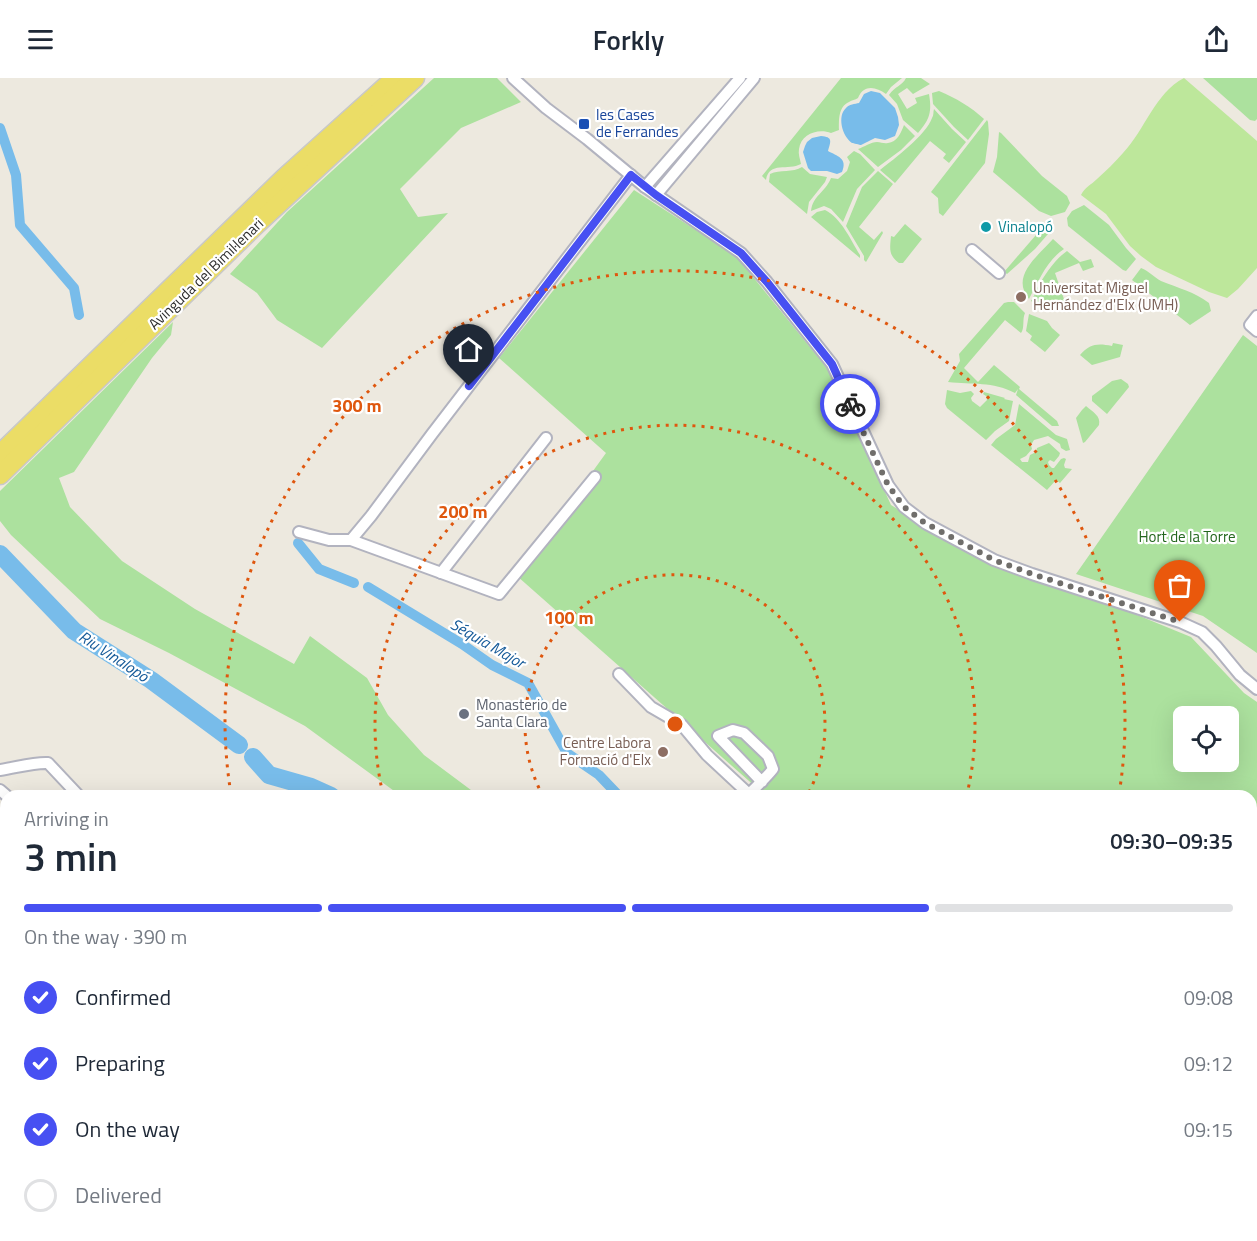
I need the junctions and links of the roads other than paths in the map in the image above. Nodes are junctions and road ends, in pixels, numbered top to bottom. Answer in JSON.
{"nodes":[{"id":1,"x":395,"y":78,"type":"edge"},
{"id":2,"x":415,"y":78,"type":"edge"},
{"id":3,"x":513,"y":78,"type":"edge"},
{"id":4,"x":524,"y":78,"type":"edge"},
{"id":5,"x":740,"y":78,"type":"edge"},
{"id":6,"x":754,"y":78,"type":"edge"},
{"id":7,"x":532,"y":97,"type":"junction"},
{"id":8,"x":631,"y":175,"type":"junction"},
{"id":9,"x":645,"y":187,"type":"junction"},
{"id":10,"x":656,"y":195,"type":"junction"},
{"id":11,"x":972,"y":250,"type":"dead end"},
{"id":12,"x":999,"y":273,"type":"dead end"},
{"id":13,"x":1257,"y":316,"type":"edge"},
{"id":14,"x":1257,"y":331,"type":"edge"},
{"id":15,"x":56,"y":409,"type":"junction"},
{"id":16,"x":546,"y":438,"type":"dead end"},
{"id":17,"x":0,"y":454,"type":"edge"},
{"id":18,"x":0,"y":475,"type":"edge"},
{"id":19,"x":595,"y":477,"type":"dead end"},
{"id":20,"x":299,"y":531,"type":"dead end"},
{"id":21,"x":351,"y":540,"type":"junction"},
{"id":22,"x":441,"y":573,"type":"junction"},
{"id":23,"x":619,"y":674,"type":"dead end"},
{"id":24,"x":1257,"y":688,"type":"edge"},
{"id":25,"x":0,"y":771,"type":"edge"},
{"id":26,"x":762,"y":782,"type":"junction"},
{"id":27,"x":73,"y":790,"type":"edge"},
{"id":28,"x":745,"y":790,"type":"edge"},
{"id":29,"x":755,"y":790,"type":"edge"}],
"edges":[{"from":1,"to":15,"type":"main road","name":"Avinguda del Bimil·lenari"},
{"from":2,"to":15,"type":"main road","name":"Avinguda del Bimil·lenari"},
{"from":3,"to":7,"type":"street"},
{"from":4,"to":7,"type":"street"},
{"from":5,"to":9,"type":"street"},
{"from":6,"to":10,"type":"street"},
{"from":7,"to":8,"type":"street"},
{"from":8,"to":9,"type":"street"},
{"from":8,"to":21,"type":"street"},
{"from":9,"to":10,"type":"street"},
{"from":10,"to":24,"type":"street"},
{"from":11,"to":12,"type":"street"},
{"from":13,"to":14,"type":"street"},
{"from":15,"to":17,"type":"main road","name":"Avinguda del Bimil·lenari"},
{"from":15,"to":18,"type":"main road","name":"Avinguda del Bimil·lenari"},
{"from":16,"to":22,"type":"street"},
{"from":19,"to":22,"type":"street"},
{"from":20,"to":21,"type":"street"},
{"from":21,"to":22,"type":"street"},
{"from":23,"to":28,"type":"street"},
{"from":25,"to":27,"type":"street"},
{"from":26,"to":26,"type":"street"},
{"from":26,"to":29,"type":"street"}]}
